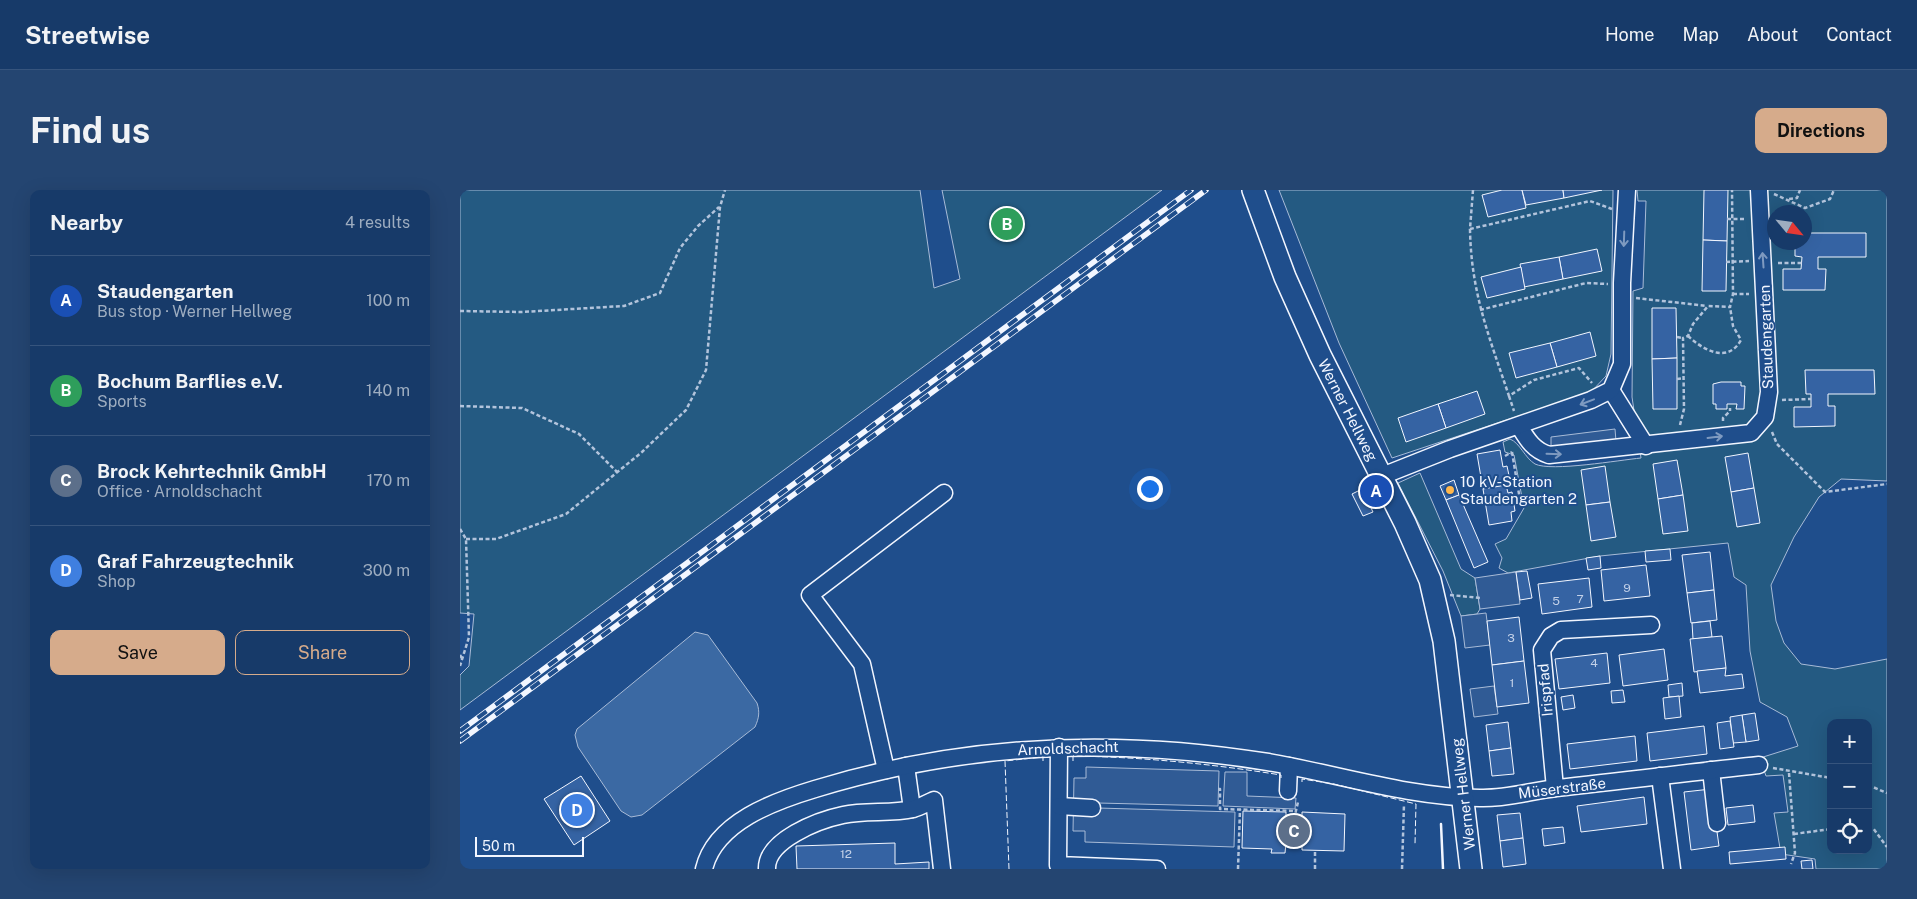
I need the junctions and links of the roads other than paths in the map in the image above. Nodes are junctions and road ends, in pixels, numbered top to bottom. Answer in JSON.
{"nodes":[{"id":1,"x":1253,"y":190,"type":"edge"},
{"id":2,"x":1627,"y":190,"type":"edge"},
{"id":3,"x":1759,"y":190,"type":"edge"},
{"id":4,"x":1606,"y":393,"type":"junction"},
{"id":5,"x":1519,"y":426,"type":"junction"},
{"id":6,"x":1646,"y":446,"type":"junction"},
{"id":7,"x":1382,"y":476,"type":"junction"},
{"id":8,"x":944,"y":493,"type":"dead end"},
{"id":9,"x":1650,"y":625,"type":"dead end"},
{"id":10,"x":1059,"y":747,"type":"junction"},
{"id":11,"x":1759,"y":765,"type":"road end"},
{"id":12,"x":906,"y":766,"type":"junction"},
{"id":13,"x":1289,"y":766,"type":"junction"},
{"id":14,"x":886,"y":770,"type":"junction"},
{"id":15,"x":1711,"y":770,"type":"junction"},
{"id":16,"x":1660,"y":776,"type":"junction"},
{"id":17,"x":1555,"y":788,"type":"junction"},
{"id":18,"x":1288,"y":792,"type":"dead end"},
{"id":19,"x":1464,"y":796,"type":"junction"},
{"id":20,"x":1058,"y":806,"type":"junction"},
{"id":21,"x":1092,"y":808,"type":"dead end"},
{"id":22,"x":912,"y":809,"type":"junction"},
{"id":23,"x":1717,"y":823,"type":"dead end"},
{"id":24,"x":704,"y":869,"type":"edge"},
{"id":25,"x":767,"y":869,"type":"edge"},
{"id":26,"x":942,"y":869,"type":"edge"},
{"id":27,"x":1157,"y":869,"type":"edge"},
{"id":28,"x":1471,"y":869,"type":"edge"},
{"id":29,"x":1672,"y":869,"type":"edge"}],
"edges":[{"from":1,"to":7,"type":"main road","name":"Werner Hellweg"},
{"from":2,"to":4,"type":"street","one_way":true},
{"from":6,"to":3,"type":"street","name":"Staudengarten","one_way":true},
{"from":4,"to":5,"type":"street","one_way":true},
{"from":4,"to":6,"type":"street"},
{"from":5,"to":6,"type":"street","one_way":true},
{"from":5,"to":7,"type":"street"},
{"from":7,"to":19,"type":"main road","name":"Werner Hellweg"},
{"from":8,"to":14,"type":"street"},
{"from":9,"to":17,"type":"street","name":"Irispfad"},
{"from":10,"to":12,"type":"street","name":"Arnoldschacht"},
{"from":10,"to":13,"type":"street","name":"Arnoldschacht"},
{"from":10,"to":20,"type":"street"},
{"from":11,"to":15,"type":"street","name":"Müserstraße"},
{"from":12,"to":14,"type":"street","name":"Arnoldschacht"},
{"from":12,"to":22,"type":"street"},
{"from":13,"to":18,"type":"street"},
{"from":13,"to":19,"type":"street","name":"Arnoldschacht"},
{"from":14,"to":24,"type":"street","name":"Arnoldschacht"},
{"from":15,"to":16,"type":"street","name":"Müserstraße"},
{"from":15,"to":23,"type":"street"},
{"from":16,"to":17,"type":"street","name":"Müserstraße"},
{"from":16,"to":29,"type":"street"},
{"from":17,"to":19,"type":"street","name":"Müserstraße"},
{"from":19,"to":28,"type":"main road","name":"Werner Hellweg"},
{"from":20,"to":21,"type":"street"},
{"from":20,"to":27,"type":"street"},
{"from":22,"to":25,"type":"street"},
{"from":22,"to":26,"type":"street"}]}
